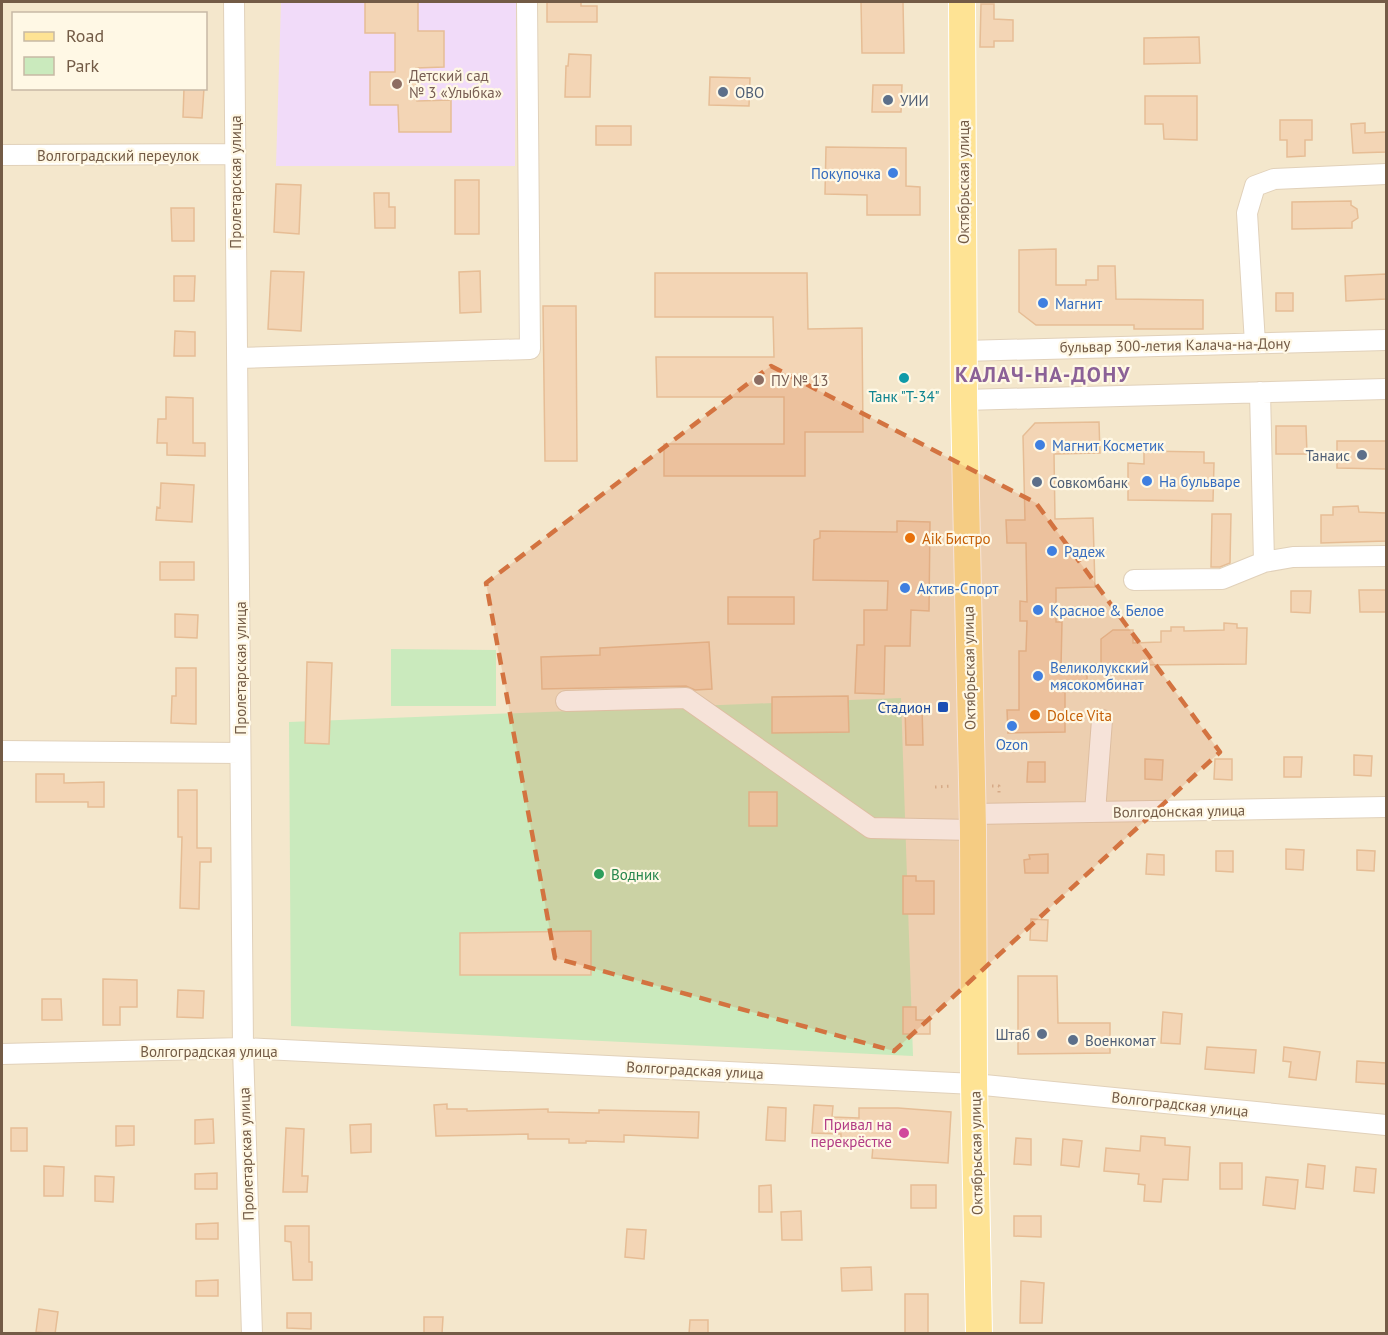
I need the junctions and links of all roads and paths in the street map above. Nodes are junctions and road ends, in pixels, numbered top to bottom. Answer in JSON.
{"nodes":[{"id":1,"x":234,"y":2,"type":"edge"},
{"id":2,"x":527,"y":2,"type":"edge"},
{"id":3,"x":962,"y":2,"type":"edge"},
{"id":4,"x":235,"y":154,"type":"junction"},
{"id":5,"x":2,"y":155,"type":"edge"},
{"id":6,"x":1386,"y":174,"type":"edge"},
{"id":7,"x":1386,"y":340,"type":"edge"},
{"id":8,"x":1255,"y":343,"type":"junction"},
{"id":9,"x":964,"y":351,"type":"junction"},
{"id":10,"x":237,"y":358,"type":"junction"},
{"id":11,"x":1386,"y":389,"type":"edge"},
{"id":12,"x":1260,"y":392,"type":"junction"},
{"id":13,"x":964,"y":400,"type":"junction"},
{"id":14,"x":1386,"y":556,"type":"edge"},
{"id":15,"x":1264,"y":562,"type":"junction"},
{"id":16,"x":1134,"y":579,"type":"dead end"},
{"id":17,"x":566,"y":701,"type":"dead end"},
{"id":18,"x":1102,"y":720,"type":"dead end"},
{"id":19,"x":2,"y":750,"type":"edge"},
{"id":20,"x":240,"y":753,"type":"junction"},
{"id":21,"x":1386,"y":807,"type":"edge"},
{"id":22,"x":1095,"y":812,"type":"junction"},
{"id":23,"x":973,"y":822,"type":"junction"},
{"id":24,"x":243,"y":1048,"type":"junction"},
{"id":25,"x":2,"y":1054,"type":"edge"},
{"id":26,"x":974,"y":1084,"type":"junction"},
{"id":27,"x":1386,"y":1125,"type":"edge"},
{"id":28,"x":252,"y":1334,"type":"edge"},
{"id":29,"x":979,"y":1334,"type":"edge"}],
"edges":[{"from":1,"to":4,"type":"street","name":"Пролетарская улица"},
{"from":2,"to":10,"type":"street"},
{"from":3,"to":9,"type":"main road","name":"Октябрьская улица"},
{"from":4,"to":5,"type":"street","name":"Волгоградский переулок"},
{"from":4,"to":10,"type":"street","name":"Пролетарская улица"},
{"from":6,"to":8,"type":"street"},
{"from":7,"to":8,"type":"street","name":"бульвар 300-летия Калача-на-Дону"},
{"from":8,"to":9,"type":"street","name":"бульвар 300-летия Калача-на-Дону"},
{"from":9,"to":13,"type":"main road","name":"Октябрьская улица"},
{"from":10,"to":20,"type":"street","name":"Пролетарская улица"},
{"from":11,"to":12,"type":"street"},
{"from":12,"to":13,"type":"street"},
{"from":12,"to":15,"type":"street"},
{"from":13,"to":23,"type":"main road","name":"Октябрьская улица"},
{"from":14,"to":15,"type":"street"},
{"from":15,"to":16,"type":"street"},
{"from":17,"to":23,"type":"street","name":"Волгодонская улица"},
{"from":18,"to":22,"type":"street"},
{"from":19,"to":20,"type":"street"},
{"from":20,"to":24,"type":"street","name":"Пролетарская улица"},
{"from":21,"to":22,"type":"street","name":"Волгодонская улица"},
{"from":22,"to":23,"type":"street","name":"Волгодонская улица"},
{"from":23,"to":26,"type":"main road","name":"Октябрьская улица"},
{"from":24,"to":25,"type":"street","name":"Волгоградская улица"},
{"from":24,"to":26,"type":"street","name":"Волгоградская улица"},
{"from":24,"to":28,"type":"street","name":"Пролетарская улица"},
{"from":26,"to":27,"type":"street","name":"Волгоградская улица"},
{"from":26,"to":29,"type":"main road","name":"Октябрьская улица"}]}
